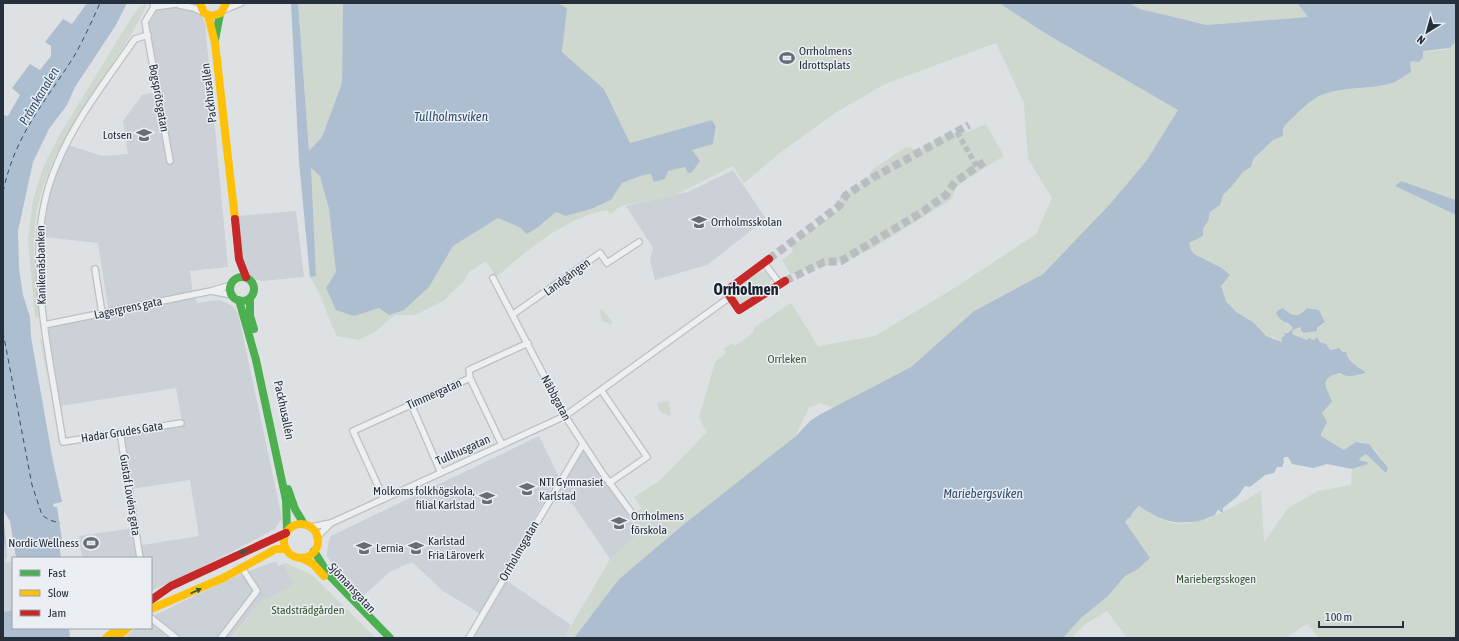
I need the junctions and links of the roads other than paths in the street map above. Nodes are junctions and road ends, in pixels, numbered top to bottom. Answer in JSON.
{"nodes":[{"id":1,"x":200,"y":3,"type":"edge"},
{"id":2,"x":241,"y":3,"type":"edge"},
{"id":3,"x":180,"y":4,"type":"edge"},
{"id":4,"x":154,"y":5,"type":"edge"},
{"id":5,"x":223,"y":9,"type":"edge"},
{"id":6,"x":206,"y":14,"type":"junction"},
{"id":7,"x":148,"y":35,"type":"junction"},
{"id":8,"x":214,"y":42,"type":"junction"},
{"id":9,"x":170,"y":161,"type":"dead end"},
{"id":10,"x":639,"y":242,"type":"dead end"},
{"id":11,"x":239,"y":259,"type":"junction"},
{"id":12,"x":767,"y":261,"type":"joint"},
{"id":13,"x":95,"y":269,"type":"dead end"},
{"id":14,"x":246,"y":277,"type":"junction"},
{"id":15,"x":493,"y":278,"type":"dead end"},
{"id":16,"x":233,"y":282,"type":"junction"},
{"id":17,"x":783,"y":282,"type":"joint"},
{"id":18,"x":211,"y":291,"type":"junction"},
{"id":19,"x":232,"y":295,"type":"junction"},
{"id":20,"x":730,"y":297,"type":"junction"},
{"id":21,"x":250,"y":298,"type":"junction"},
{"id":22,"x":239,"y":300,"type":"junction"},
{"id":23,"x":102,"y":313,"type":"junction"},
{"id":24,"x":512,"y":315,"type":"junction"},
{"id":25,"x":44,"y":325,"type":"junction"},
{"id":26,"x":528,"y":343,"type":"junction"},
{"id":27,"x":470,"y":378,"type":"junction"},
{"id":28,"x":601,"y":390,"type":"junction"},
{"id":29,"x":411,"y":404,"type":"junction"},
{"id":30,"x":565,"y":416,"type":"junction"},
{"id":31,"x":181,"y":423,"type":"dead end"},
{"id":32,"x":120,"y":432,"type":"junction"},
{"id":33,"x":63,"y":442,"type":"joint"},
{"id":34,"x":583,"y":444,"type":"junction"},
{"id":35,"x":502,"y":445,"type":"junction"},
{"id":36,"x":441,"y":473,"type":"junction"},
{"id":37,"x":610,"y":483,"type":"junction"},
{"id":38,"x":384,"y":499,"type":"junction"},
{"id":39,"x":631,"y":512,"type":"dead end"},
{"id":40,"x":331,"y":523,"type":"junction"},
{"id":41,"x":308,"y":526,"type":"junction"},
{"id":42,"x":288,"y":530,"type":"junction"},
{"id":43,"x":317,"y":537,"type":"junction"},
{"id":44,"x":286,"y":549,"type":"junction"},
{"id":45,"x":316,"y":549,"type":"junction"},
{"id":46,"x":270,"y":554,"type":"junction"},
{"id":47,"x":140,"y":557,"type":"edge"},
{"id":48,"x":298,"y":557,"type":"junction"},
{"id":49,"x":242,"y":568,"type":"junction"},
{"id":50,"x":152,"y":599,"type":"edge"},
{"id":51,"x":152,"y":609,"type":"edge"},
{"id":52,"x":152,"y":619,"type":"edge"},
{"id":53,"x":117,"y":629,"type":"edge"},
{"id":54,"x":127,"y":629,"type":"edge"},
{"id":55,"x":106,"y":638,"type":"edge"},
{"id":56,"x":116,"y":638,"type":"edge"},
{"id":57,"x":176,"y":638,"type":"edge"},
{"id":58,"x":221,"y":638,"type":"edge"},
{"id":59,"x":382,"y":638,"type":"edge"},
{"id":60,"x":390,"y":638,"type":"edge"},
{"id":61,"x":469,"y":638,"type":"edge"}],
"edges":[{"from":1,"to":6,"type":"street","name":"Packhusallén"},
{"from":2,"to":5,"type":"street"},
{"from":3,"to":4,"type":"street"},
{"from":3,"to":6,"type":"street"},
{"from":4,"to":7,"type":"street"},
{"from":5,"to":6,"type":"street"},
{"from":5,"to":8,"type":"street","name":"Packhusallén"},
{"from":6,"to":8,"type":"street","name":"Packhusallén"},
{"from":7,"to":9,"type":"street","name":"Bogsprötsgatan"},
{"from":7,"to":25,"type":"street","name":"Kanikenäsbanken"},
{"from":8,"to":11,"type":"street","name":"Packhusallén"},
{"from":10,"to":24,"type":"street","name":"Landgången"},
{"from":11,"to":14,"type":"street","name":"Packhusallén"},
{"from":11,"to":16,"type":"street","name":"Packhusallén"},
{"from":12,"to":17,"type":"street"},
{"from":12,"to":20,"type":"street"},
{"from":13,"to":23,"type":"street"},
{"from":14,"to":16,"type":"street"},
{"from":14,"to":21,"type":"street"},
{"from":15,"to":24,"type":"street","name":"Näbbgatan"},
{"from":16,"to":18,"type":"street","name":"Lagergrens gata"},
{"from":16,"to":19,"type":"street"},
{"from":17,"to":20,"type":"street"},
{"from":18,"to":19,"type":"street","name":"Lagergrens gata"},
{"from":18,"to":23,"type":"street","name":"Lagergrens gata"},
{"from":19,"to":22,"type":"street"},
{"from":20,"to":28,"type":"street","name":"Tullhusgatan"},
{"from":21,"to":22,"type":"street"},
{"from":21,"to":41,"type":"street","name":"Packhusallén"},
{"from":22,"to":42,"type":"street","name":"Packhusallén"},
{"from":23,"to":25,"type":"street","name":"Lagergrens gata"},
{"from":24,"to":26,"type":"street","name":"Näbbgatan"},
{"from":25,"to":33,"type":"street","name":"Kanikenäsbanken"},
{"from":26,"to":27,"type":"street","name":"Timmergatan"},
{"from":26,"to":30,"type":"street","name":"Näbbgatan"},
{"from":27,"to":29,"type":"street","name":"Timmergatan"},
{"from":27,"to":35,"type":"street"},
{"from":28,"to":30,"type":"street","name":"Tullhusgatan"},
{"from":28,"to":37,"type":"street"},
{"from":29,"to":36,"type":"street"},
{"from":29,"to":38,"type":"street","name":"Timmergatan"},
{"from":30,"to":34,"type":"street","name":"Näbbgatan"},
{"from":30,"to":35,"type":"street","name":"Tullhusgatan"},
{"from":31,"to":32,"type":"street","name":"Hadar Grudes Gata"},
{"from":32,"to":33,"type":"street","name":"Hadar Grudes Gata"},
{"from":32,"to":47,"type":"street","name":"Gustaf Lovéns gata"},
{"from":34,"to":37,"type":"street","name":"Näbbgatan"},
{"from":34,"to":61,"type":"street","name":"Orrholmsgatan"},
{"from":35,"to":36,"type":"street","name":"Tullhusgatan"},
{"from":36,"to":38,"type":"street","name":"Tullhusgatan"},
{"from":37,"to":39,"type":"street","name":"Näbbgatan"},
{"from":38,"to":40,"type":"street","name":"Tullhusgatan"},
{"from":40,"to":41,"type":"street","name":"Tullhusgatan"},
{"from":40,"to":43,"type":"street","name":"Tullhusgatan"},
{"from":41,"to":42,"type":"street"},
{"from":41,"to":43,"type":"street"},
{"from":42,"to":44,"type":"street"},
{"from":42,"to":50,"type":"street","one_way":true},
{"from":43,"to":45,"type":"street"},
{"from":44,"to":46,"type":"street"},
{"from":44,"to":48,"type":"street"},
{"from":45,"to":48,"type":"street"},
{"from":45,"to":60,"type":"street","name":"Sjömansgatan"},
{"from":46,"to":48,"type":"street"},
{"from":46,"to":49,"type":"street"},
{"from":48,"to":59,"type":"street","name":"Sjömansgatan"},
{"from":51,"to":49,"type":"street","one_way":true},
{"from":49,"to":58,"type":"street"},
{"from":52,"to":57,"type":"street"},
{"from":53,"to":55,"type":"street"},
{"from":54,"to":56,"type":"street"}]}
